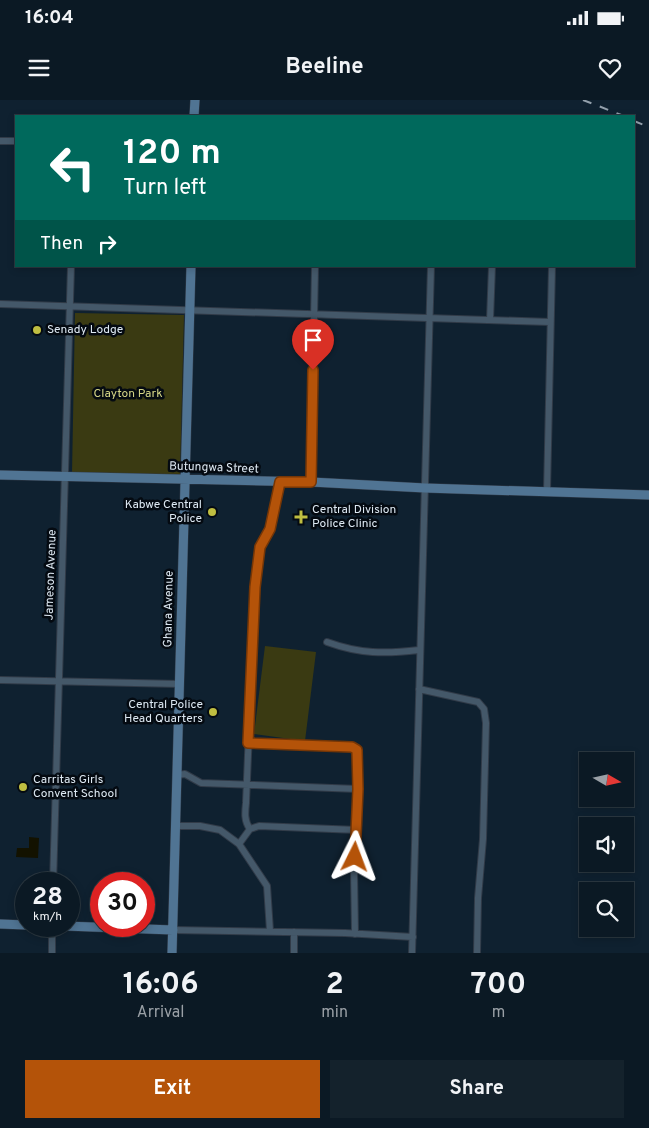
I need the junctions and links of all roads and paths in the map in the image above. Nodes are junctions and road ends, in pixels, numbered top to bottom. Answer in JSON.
{"nodes":[{"id":1,"x":194,"y":100,"type":"edge"},
{"id":2,"x":194,"y":115,"type":"edge"},
{"id":3,"x":0,"y":141,"type":"edge"},
{"id":4,"x":15,"y":141,"type":"edge"},
{"id":5,"x":71,"y":267,"type":"edge"},
{"id":6,"x":191,"y":267,"type":"edge"},
{"id":7,"x":314,"y":267,"type":"edge"},
{"id":8,"x":431,"y":267,"type":"edge"},
{"id":9,"x":492,"y":267,"type":"edge"},
{"id":10,"x":552,"y":267,"type":"edge"},
{"id":11,"x":0,"y":304,"type":"edge"},
{"id":12,"x":70,"y":306,"type":"junction"},
{"id":13,"x":190,"y":310,"type":"junction"},
{"id":14,"x":314,"y":314,"type":"junction"},
{"id":15,"x":430,"y":318,"type":"junction"},
{"id":16,"x":490,"y":320,"type":"junction"},
{"id":17,"x":550,"y":322,"type":"junction"},
{"id":18,"x":0,"y":475,"type":"edge"},
{"id":19,"x":65,"y":476,"type":"junction"},
{"id":20,"x":185,"y":480,"type":"junction"},
{"id":21,"x":280,"y":482,"type":"junction"},
{"id":22,"x":311,"y":482,"type":"junction"},
{"id":23,"x":425,"y":488,"type":"junction"},
{"id":24,"x":547,"y":491,"type":"junction"},
{"id":25,"x":649,"y":496,"type":"edge"},
{"id":26,"x":327,"y":642,"type":"dead end"},
{"id":27,"x":419,"y":650,"type":"junction"},
{"id":28,"x":0,"y":680,"type":"edge"},
{"id":29,"x":59,"y":681,"type":"junction"},
{"id":30,"x":180,"y":684,"type":"junction"},
{"id":31,"x":419,"y":688,"type":"junction"},
{"id":32,"x":248,"y":743,"type":"junction"},
{"id":33,"x":177,"y":775,"type":"junction"},
{"id":34,"x":247,"y":784,"type":"junction"},
{"id":35,"x":358,"y":789,"type":"junction"},
{"id":36,"x":176,"y":826,"type":"junction"},
{"id":37,"x":250,"y":829,"type":"junction"},
{"id":38,"x":357,"y":830,"type":"junction"},
{"id":39,"x":240,"y":844,"type":"junction"},
{"id":40,"x":54,"y":872,"type":"edge"},
{"id":41,"x":0,"y":924,"type":"edge"},
{"id":42,"x":15,"y":925,"type":"edge"},
{"id":43,"x":80,"y":927,"type":"edge"},
{"id":44,"x":173,"y":930,"type":"junction"},
{"id":45,"x":270,"y":931,"type":"junction"},
{"id":46,"x":294,"y":932,"type":"junction"},
{"id":47,"x":355,"y":934,"type":"junction"},
{"id":48,"x":52,"y":937,"type":"edge"},
{"id":49,"x":413,"y":938,"type":"junction"},
{"id":50,"x":52,"y":953,"type":"edge"},
{"id":51,"x":172,"y":953,"type":"edge"},
{"id":52,"x":294,"y":953,"type":"edge"},
{"id":53,"x":412,"y":953,"type":"edge"},
{"id":54,"x":477,"y":953,"type":"edge"}],
"edges":[{"from":1,"to":2,"type":"main road"},
{"from":3,"to":4,"type":"street"},
{"from":5,"to":12,"type":"street","name":"Jameson Avenue"},
{"from":6,"to":13,"type":"main road","name":"Ghana Avenue"},
{"from":7,"to":14,"type":"street"},
{"from":8,"to":15,"type":"street"},
{"from":9,"to":16,"type":"street"},
{"from":10,"to":17,"type":"street"},
{"from":11,"to":12,"type":"street"},
{"from":12,"to":13,"type":"street"},
{"from":12,"to":19,"type":"street","name":"Jameson Avenue"},
{"from":13,"to":14,"type":"street"},
{"from":13,"to":20,"type":"main road","name":"Ghana Avenue"},
{"from":14,"to":15,"type":"street"},
{"from":14,"to":22,"type":"street"},
{"from":15,"to":16,"type":"street"},
{"from":15,"to":23,"type":"street"},
{"from":16,"to":17,"type":"street"},
{"from":17,"to":24,"type":"street"},
{"from":18,"to":19,"type":"main road","name":"Butungwa Street"},
{"from":19,"to":20,"type":"main road","name":"Butungwa Street"},
{"from":19,"to":29,"type":"street","name":"Jameson Avenue"},
{"from":20,"to":21,"type":"main road","name":"Butungwa Street"},
{"from":20,"to":30,"type":"main road","name":"Ghana Avenue"},
{"from":21,"to":22,"type":"main road","name":"Butungwa Street"},
{"from":21,"to":32,"type":"street"},
{"from":22,"to":23,"type":"main road","name":"Butungwa Street"},
{"from":23,"to":24,"type":"main road","name":"Butungwa Street"},
{"from":23,"to":27,"type":"street"},
{"from":24,"to":25,"type":"main road","name":"Butungwa Street"},
{"from":26,"to":27,"type":"street"},
{"from":27,"to":31,"type":"street"},
{"from":28,"to":29,"type":"street"},
{"from":29,"to":30,"type":"street"},
{"from":29,"to":40,"type":"street","name":"Jameson Avenue"},
{"from":30,"to":33,"type":"main road","name":"Ghana Avenue"},
{"from":31,"to":49,"type":"street"},
{"from":31,"to":54,"type":"street"},
{"from":32,"to":34,"type":"street"},
{"from":32,"to":35,"type":"street"},
{"from":33,"to":34,"type":"street"},
{"from":33,"to":36,"type":"main road","name":"Ghana Avenue"},
{"from":34,"to":35,"type":"street"},
{"from":34,"to":37,"type":"street"},
{"from":35,"to":38,"type":"street"},
{"from":36,"to":39,"type":"street"},
{"from":36,"to":44,"type":"main road","name":"Ghana Avenue"},
{"from":37,"to":38,"type":"street"},
{"from":37,"to":39,"type":"street"},
{"from":38,"to":47,"type":"street"},
{"from":39,"to":45,"type":"street"},
{"from":41,"to":42,"type":"main road"},
{"from":43,"to":44,"type":"main road"},
{"from":44,"to":45,"type":"street"},
{"from":44,"to":51,"type":"main road","name":"Ghana Avenue"},
{"from":45,"to":46,"type":"street"},
{"from":46,"to":47,"type":"street"},
{"from":46,"to":52,"type":"street"},
{"from":47,"to":49,"type":"street"},
{"from":48,"to":50,"type":"street"},
{"from":49,"to":53,"type":"street"}]}
